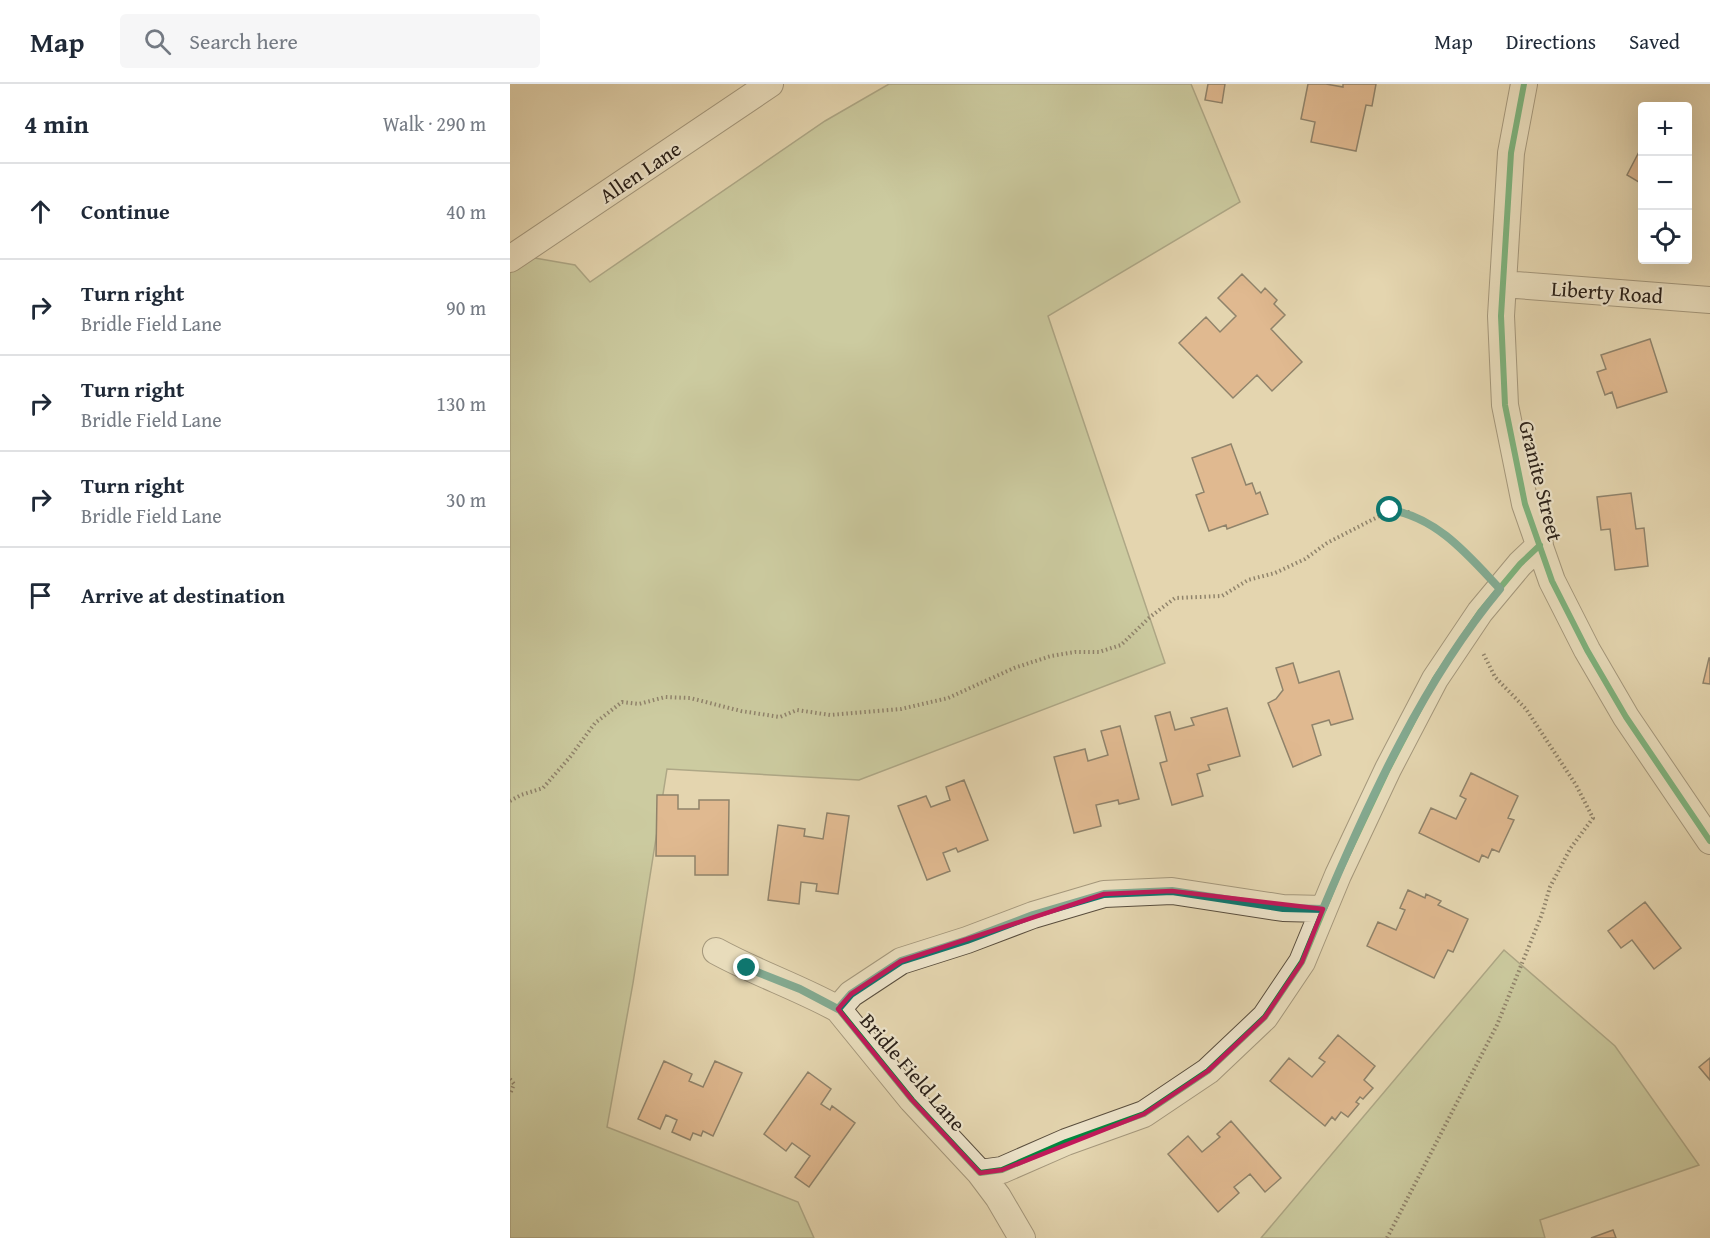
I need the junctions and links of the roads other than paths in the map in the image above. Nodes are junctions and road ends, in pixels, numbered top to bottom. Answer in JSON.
{"nodes":[{"id":1,"x":771,"y":84,"type":"edge"},
{"id":2,"x":1524,"y":84,"type":"edge"},
{"id":3,"x":510,"y":259,"type":"edge"},
{"id":4,"x":1503,"y":285,"type":"junction"},
{"id":5,"x":1710,"y":300,"type":"edge"},
{"id":6,"x":1539,"y":545,"type":"junction"},
{"id":7,"x":1710,"y":841,"type":"edge"},
{"id":8,"x":1323,"y":909,"type":"junction"},
{"id":9,"x":716,"y":951,"type":"dead end"},
{"id":10,"x":838,"y":1009,"type":"junction"},
{"id":11,"x":980,"y":1173,"type":"junction"},
{"id":12,"x":1022,"y":1238,"type":"edge"}],
"edges":[{"from":1,"to":3,"type":"street","name":"Allen Lane"},
{"from":2,"to":4,"type":"street","name":"Granite Street"},
{"from":4,"to":5,"type":"street","name":"Liberty Road"},
{"from":4,"to":6,"type":"street","name":"Granite Street"},
{"from":6,"to":7,"type":"street","name":"Granite Street"},
{"from":6,"to":8,"type":"street"},
{"from":8,"to":10,"type":"street","name":"Bridle Field Lane"},
{"from":8,"to":11,"type":"street"},
{"from":9,"to":10,"type":"street","name":"Bridle Field Lane"},
{"from":10,"to":11,"type":"street","name":"Bridle Field Lane"},
{"from":11,"to":12,"type":"street","name":"Bridle Field Lane"}]}
